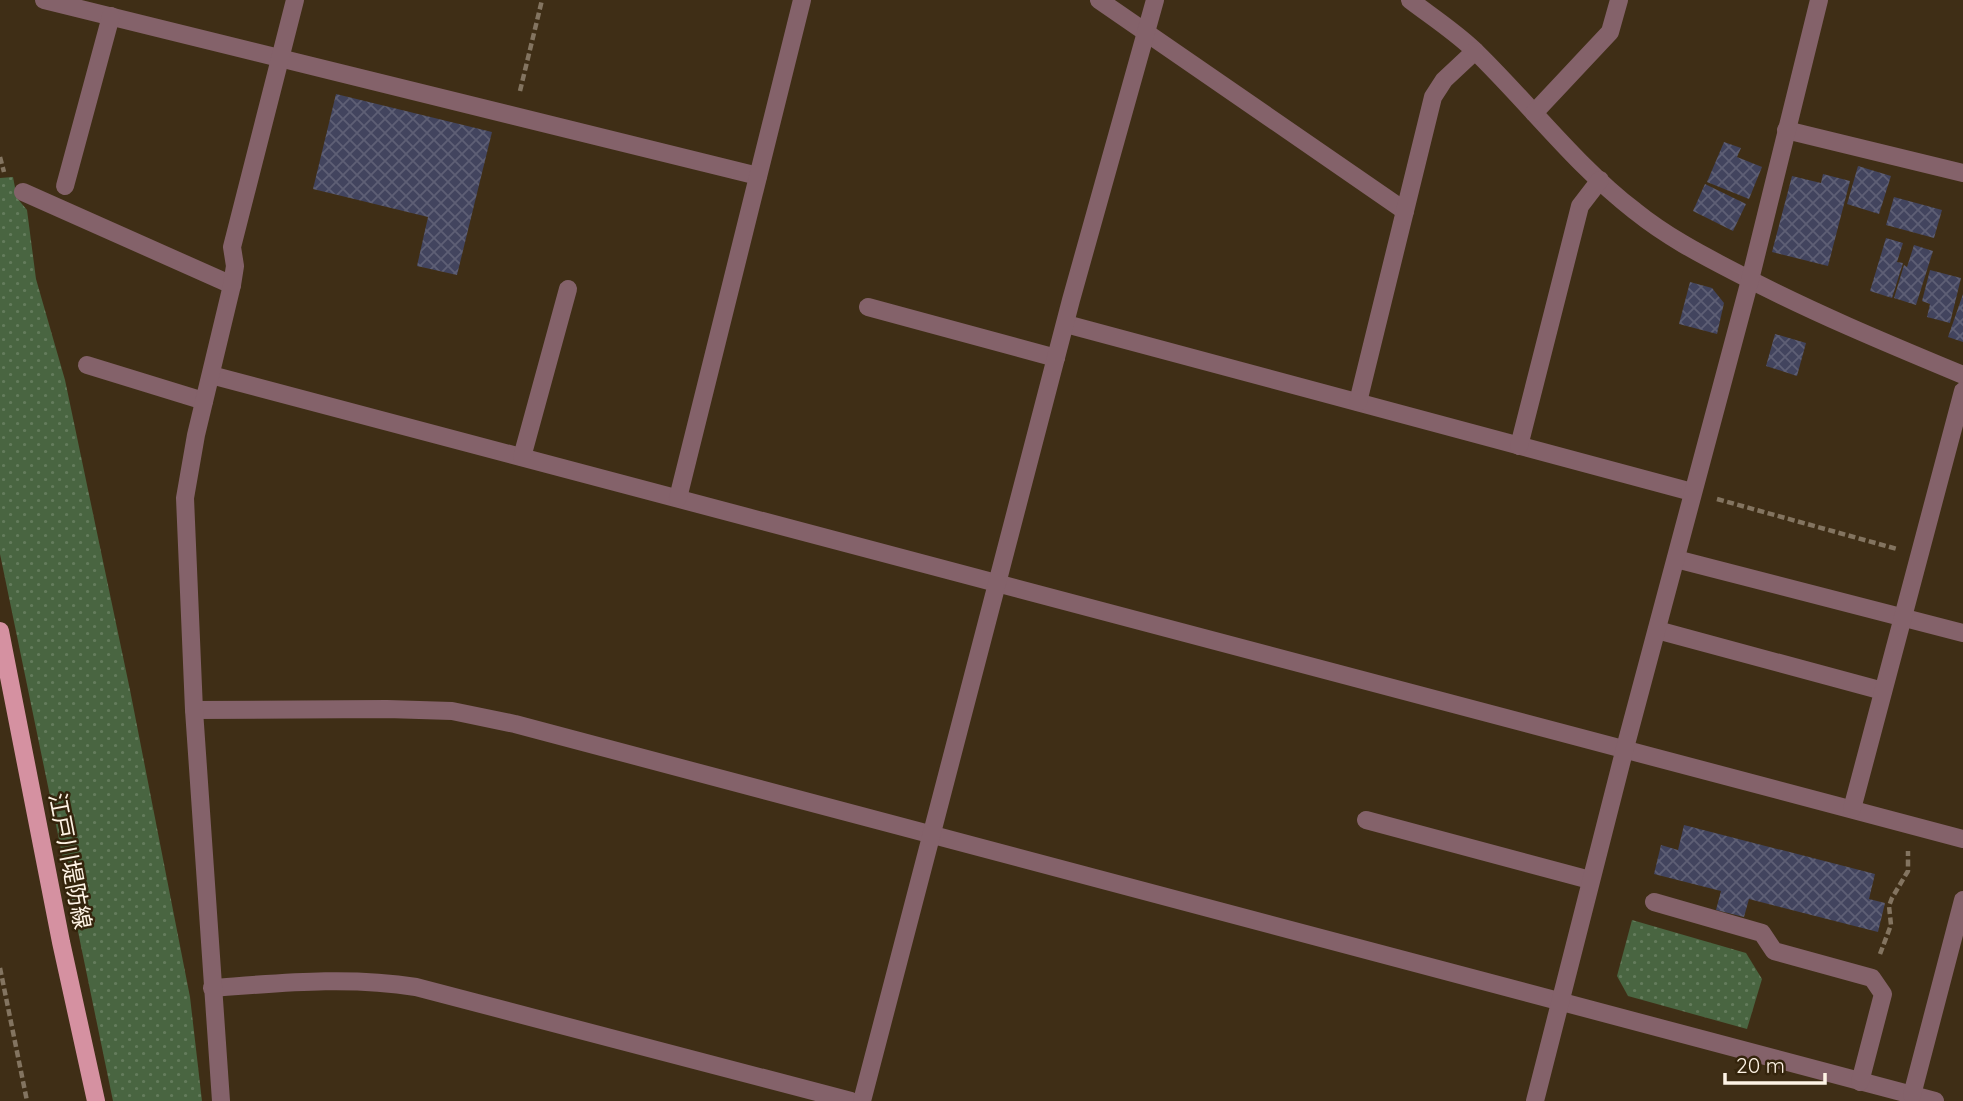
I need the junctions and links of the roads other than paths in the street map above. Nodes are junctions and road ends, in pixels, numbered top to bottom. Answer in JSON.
{"nodes":[{"id":1,"x":44,"y":0,"type":"edge"},
{"id":2,"x":295,"y":0,"type":"edge"},
{"id":3,"x":802,"y":0,"type":"edge"},
{"id":4,"x":1099,"y":0,"type":"edge"},
{"id":5,"x":1155,"y":0,"type":"edge"},
{"id":6,"x":1410,"y":0,"type":"edge"},
{"id":7,"x":1619,"y":0,"type":"edge"},
{"id":8,"x":1819,"y":0,"type":"edge"},
{"id":9,"x":111,"y":16,"type":"junction"},
{"id":10,"x":1146,"y":32,"type":"junction"},
{"id":11,"x":1475,"y":51,"type":"junction"},
{"id":12,"x":280,"y":58,"type":"junction"},
{"id":13,"x":1534,"y":113,"type":"junction"},
{"id":14,"x":1786,"y":130,"type":"junction"},
{"id":15,"x":1963,"y":173,"type":"edge"},
{"id":16,"x":758,"y":176,"type":"junction"},
{"id":17,"x":1600,"y":180,"type":"junction"},
{"id":18,"x":65,"y":186,"type":"dead end"},
{"id":19,"x":23,"y":192,"type":"dead end"},
{"id":20,"x":1405,"y":211,"type":"junction"},
{"id":21,"x":1750,"y":281,"type":"junction"},
{"id":22,"x":232,"y":285,"type":"junction"},
{"id":23,"x":568,"y":289,"type":"dead end"},
{"id":24,"x":868,"y":307,"type":"dead end"},
{"id":25,"x":1066,"y":324,"type":"junction"},
{"id":26,"x":1056,"y":358,"type":"junction"},
{"id":27,"x":87,"y":365,"type":"dead end"},
{"id":28,"x":211,"y":375,"type":"junction"},
{"id":29,"x":1963,"y":375,"type":"edge"},
{"id":30,"x":1963,"y":391,"type":"edge"},
{"id":31,"x":204,"y":401,"type":"junction"},
{"id":32,"x":1358,"y":402,"type":"junction"},
{"id":33,"x":1519,"y":446,"type":"junction"},
{"id":34,"x":522,"y":457,"type":"junction"},
{"id":35,"x":1692,"y":492,"type":"junction"},
{"id":36,"x":678,"y":498,"type":"junction"},
{"id":37,"x":1676,"y":559,"type":"junction"},
{"id":38,"x":999,"y":583,"type":"junction"},
{"id":39,"x":1902,"y":617,"type":"junction"},
{"id":40,"x":1657,"y":630,"type":"junction"},
{"id":41,"x":0,"y":631,"type":"edge"},
{"id":42,"x":1963,"y":633,"type":"edge"},
{"id":43,"x":1883,"y":691,"type":"junction"},
{"id":44,"x":194,"y":710,"type":"junction"},
{"id":45,"x":1625,"y":748,"type":"junction"},
{"id":46,"x":1852,"y":809,"type":"junction"},
{"id":47,"x":1366,"y":820,"type":"dead end"},
{"id":48,"x":932,"y":835,"type":"junction"},
{"id":49,"x":1963,"y":839,"type":"edge"},
{"id":50,"x":1590,"y":880,"type":"junction"},
{"id":51,"x":1963,"y":900,"type":"edge"},
{"id":52,"x":1654,"y":902,"type":"dead end"},
{"id":53,"x":212,"y":988,"type":"junction"},
{"id":54,"x":1561,"y":1001,"type":"junction"},
{"id":55,"x":1860,"y":1082,"type":"junction"},
{"id":56,"x":1912,"y":1095,"type":"junction"},
{"id":57,"x":96,"y":1101,"type":"edge"},
{"id":58,"x":221,"y":1101,"type":"edge"},
{"id":59,"x":851,"y":1101,"type":"edge"},
{"id":60,"x":862,"y":1101,"type":"edge"},
{"id":61,"x":1535,"y":1101,"type":"edge"},
{"id":62,"x":1935,"y":1101,"type":"edge"}],
"edges":[{"from":1,"to":9,"type":"street"},
{"from":2,"to":12,"type":"street"},
{"from":3,"to":16,"type":"street"},
{"from":4,"to":10,"type":"street"},
{"from":5,"to":10,"type":"street"},
{"from":6,"to":11,"type":"street"},
{"from":7,"to":13,"type":"street"},
{"from":8,"to":14,"type":"street"},
{"from":9,"to":12,"type":"street"},
{"from":9,"to":18,"type":"street"},
{"from":10,"to":20,"type":"street"},
{"from":10,"to":25,"type":"street"},
{"from":11,"to":13,"type":"street"},
{"from":11,"to":20,"type":"street"},
{"from":12,"to":16,"type":"street"},
{"from":12,"to":22,"type":"street"},
{"from":13,"to":17,"type":"street"},
{"from":14,"to":15,"type":"street"},
{"from":14,"to":21,"type":"street"},
{"from":16,"to":36,"type":"street"},
{"from":17,"to":21,"type":"street"},
{"from":17,"to":33,"type":"street"},
{"from":19,"to":22,"type":"street"},
{"from":20,"to":32,"type":"street"},
{"from":21,"to":29,"type":"street"},
{"from":21,"to":35,"type":"street"},
{"from":22,"to":28,"type":"street"},
{"from":23,"to":34,"type":"street"},
{"from":24,"to":26,"type":"street"},
{"from":25,"to":26,"type":"street"},
{"from":25,"to":32,"type":"street"},
{"from":26,"to":38,"type":"street"},
{"from":27,"to":31,"type":"street"},
{"from":28,"to":31,"type":"street"},
{"from":28,"to":34,"type":"street"},
{"from":30,"to":39,"type":"street"},
{"from":31,"to":44,"type":"street"},
{"from":32,"to":33,"type":"street"},
{"from":33,"to":35,"type":"street"},
{"from":34,"to":36,"type":"street"},
{"from":35,"to":37,"type":"street"},
{"from":36,"to":38,"type":"street"},
{"from":37,"to":39,"type":"street"},
{"from":37,"to":40,"type":"street"},
{"from":38,"to":45,"type":"street"},
{"from":38,"to":48,"type":"street"},
{"from":39,"to":42,"type":"street"},
{"from":39,"to":43,"type":"street"},
{"from":40,"to":43,"type":"street"},
{"from":40,"to":45,"type":"street"},
{"from":41,"to":57,"type":"main road","name":"江戸川堤防線"},
{"from":43,"to":46,"type":"street"},
{"from":44,"to":48,"type":"street"},
{"from":44,"to":53,"type":"street"},
{"from":45,"to":46,"type":"street"},
{"from":45,"to":50,"type":"street"},
{"from":46,"to":49,"type":"street"},
{"from":47,"to":50,"type":"street"},
{"from":48,"to":54,"type":"street"},
{"from":48,"to":60,"type":"street"},
{"from":50,"to":54,"type":"street"},
{"from":51,"to":56,"type":"street"},
{"from":52,"to":55,"type":"street"},
{"from":53,"to":58,"type":"street"},
{"from":53,"to":59,"type":"street"},
{"from":54,"to":55,"type":"street"},
{"from":54,"to":61,"type":"street"},
{"from":55,"to":56,"type":"street"},
{"from":56,"to":62,"type":"street"}]}
